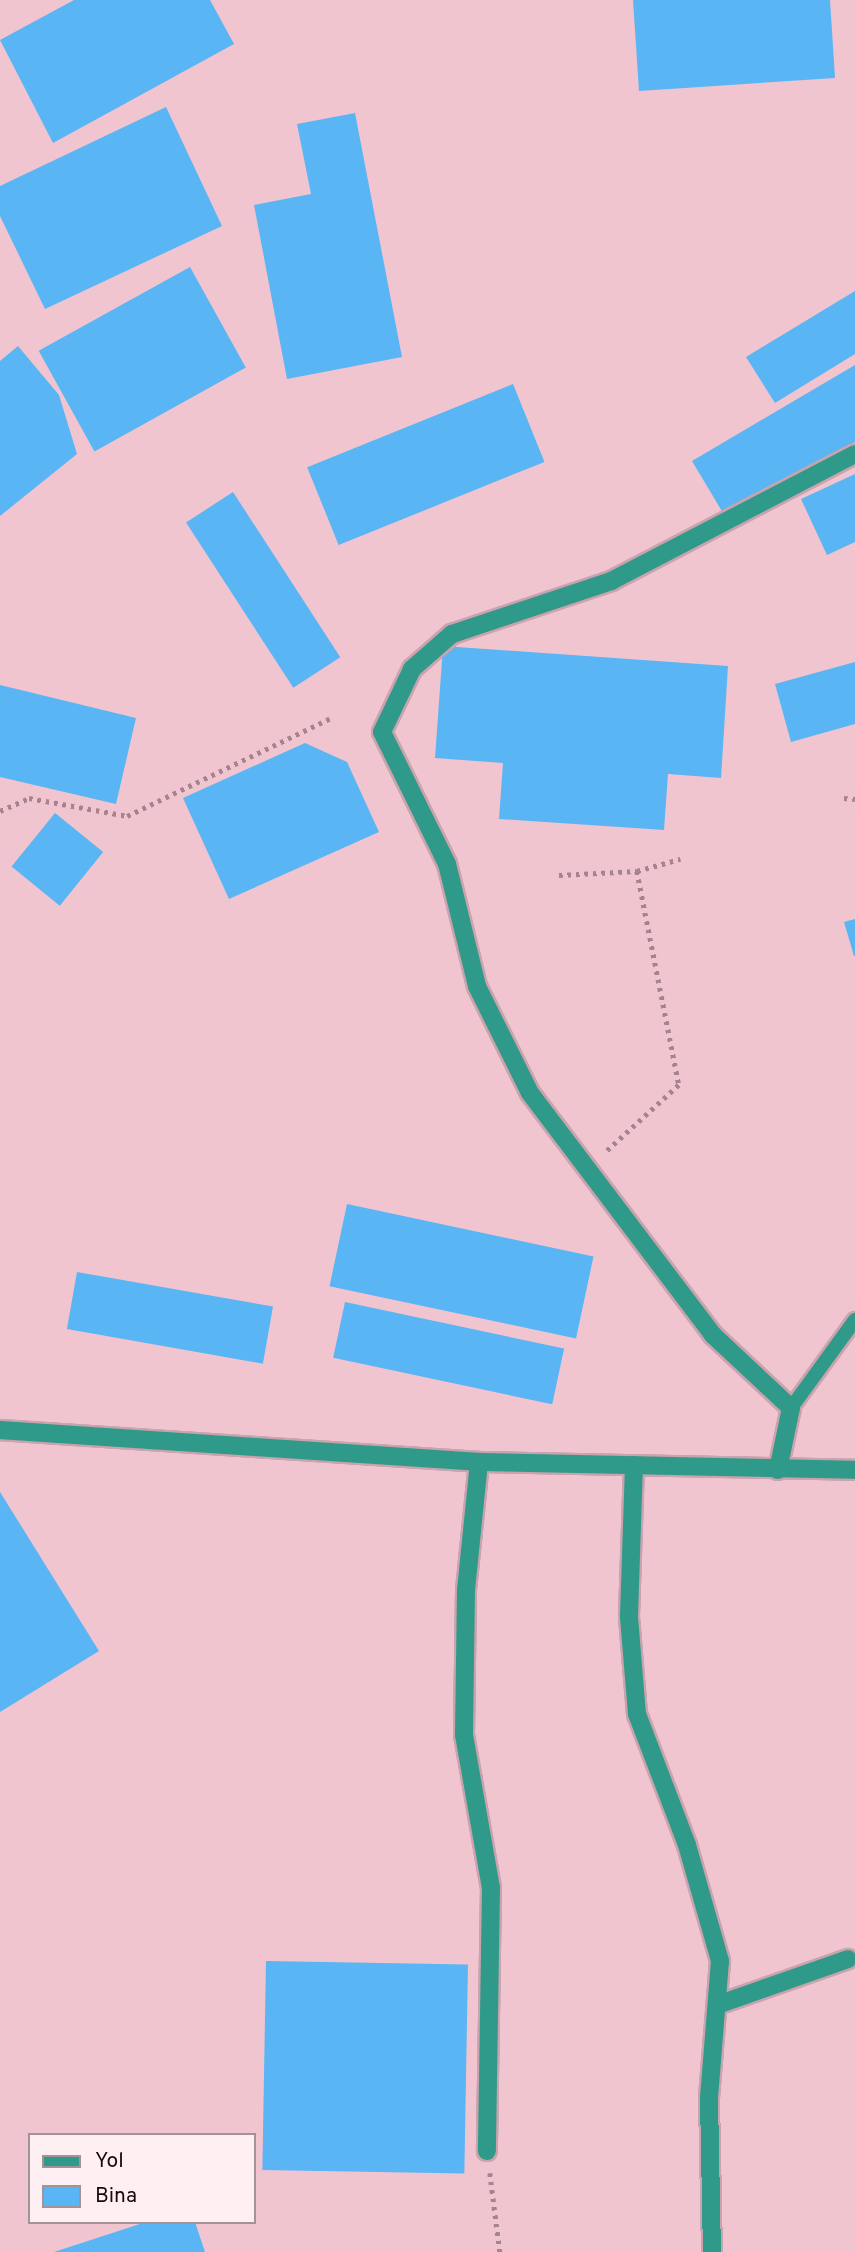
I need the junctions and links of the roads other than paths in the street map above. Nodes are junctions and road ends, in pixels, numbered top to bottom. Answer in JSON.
{"nodes":[{"id":1,"x":855,"y":454,"type":"edge"},
{"id":2,"x":855,"y":1320,"type":"edge"},
{"id":3,"x":791,"y":1408,"type":"junction"},
{"id":4,"x":0,"y":1430,"type":"edge"},
{"id":5,"x":479,"y":1462,"type":"junction"},
{"id":6,"x":634,"y":1465,"type":"junction"},
{"id":7,"x":778,"y":1470,"type":"junction"},
{"id":8,"x":855,"y":1470,"type":"edge"},
{"id":9,"x":848,"y":1959,"type":"dead end"},
{"id":10,"x":717,"y":2005,"type":"junction"},
{"id":11,"x":487,"y":2151,"type":"road end"},
{"id":12,"x":712,"y":2252,"type":"edge"}],
"edges":[{"from":1,"to":3,"type":"street"},
{"from":2,"to":3,"type":"lane"},
{"from":3,"to":7,"type":"street"},
{"from":4,"to":5,"type":"street"},
{"from":5,"to":6,"type":"street"},
{"from":5,"to":11,"type":"street"},
{"from":6,"to":7,"type":"street"},
{"from":6,"to":10,"type":"street"},
{"from":7,"to":8,"type":"street"},
{"from":9,"to":10,"type":"street"},
{"from":10,"to":12,"type":"street"}]}
